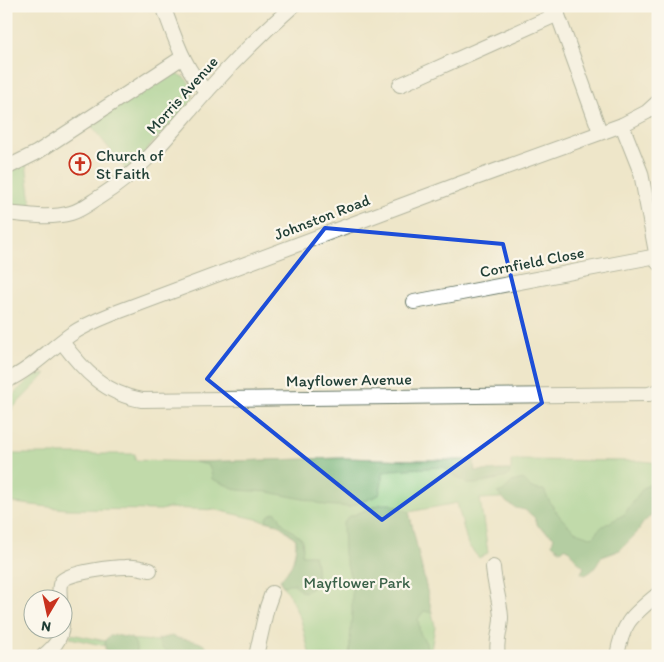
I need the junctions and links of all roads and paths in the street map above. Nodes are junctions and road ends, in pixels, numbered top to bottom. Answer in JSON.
{"nodes":[{"id":1,"x":163,"y":6,"type":"edge"},
{"id":2,"x":293,"y":6,"type":"edge"},
{"id":3,"x":556,"y":10,"type":"edge"},
{"id":4,"x":183,"y":57,"type":"junction"},
{"id":5,"x":400,"y":85,"type":"dead end"},
{"id":6,"x":207,"y":91,"type":"junction"},
{"id":7,"x":658,"y":102,"type":"edge"},
{"id":8,"x":622,"y":125,"type":"junction"},
{"id":9,"x":600,"y":132,"type":"junction"},
{"id":10,"x":6,"y":168,"type":"edge"},
{"id":11,"x":6,"y":213,"type":"edge"},
{"id":12,"x":657,"y":260,"type":"edge"},
{"id":13,"x":414,"y":302,"type":"dead end"},
{"id":14,"x":62,"y":342,"type":"junction"},
{"id":15,"x":6,"y":381,"type":"edge"},
{"id":16,"x":658,"y":391,"type":"edge"},
{"id":17,"x":493,"y":567,"type":"dead end"},
{"id":18,"x":150,"y":570,"type":"dead end"},
{"id":19,"x":60,"y":590,"type":"edge"},
{"id":20,"x":272,"y":593,"type":"dead end"},
{"id":21,"x":658,"y":594,"type":"edge"},
{"id":22,"x":59,"y":640,"type":"edge"},
{"id":23,"x":44,"y":656,"type":"edge"},
{"id":24,"x":256,"y":656,"type":"edge"},
{"id":25,"x":498,"y":656,"type":"edge"},
{"id":26,"x":616,"y":656,"type":"edge"}],
"edges":[{"from":1,"to":4,"type":"street"},
{"from":2,"to":6,"type":"street","name":"Morris Avenue"},
{"from":3,"to":5,"type":"street"},
{"from":3,"to":9,"type":"street"},
{"from":4,"to":6,"type":"street"},
{"from":4,"to":10,"type":"street"},
{"from":6,"to":11,"type":"street","name":"Morris Avenue"},
{"from":7,"to":8,"type":"street","name":"Johnston Road"},
{"from":8,"to":9,"type":"street","name":"Johnston Road"},
{"from":8,"to":12,"type":"street"},
{"from":9,"to":14,"type":"street","name":"Johnston Road"},
{"from":12,"to":13,"type":"street","name":"Cornfield Close"},
{"from":14,"to":15,"type":"street","name":"Johnston Road"},
{"from":14,"to":16,"type":"street","name":"Mayflower Avenue"},
{"from":17,"to":25,"type":"street"},
{"from":18,"to":19,"type":"street"},
{"from":20,"to":24,"type":"street"},
{"from":21,"to":26,"type":"street"},
{"from":22,"to":23,"type":"street"}]}
